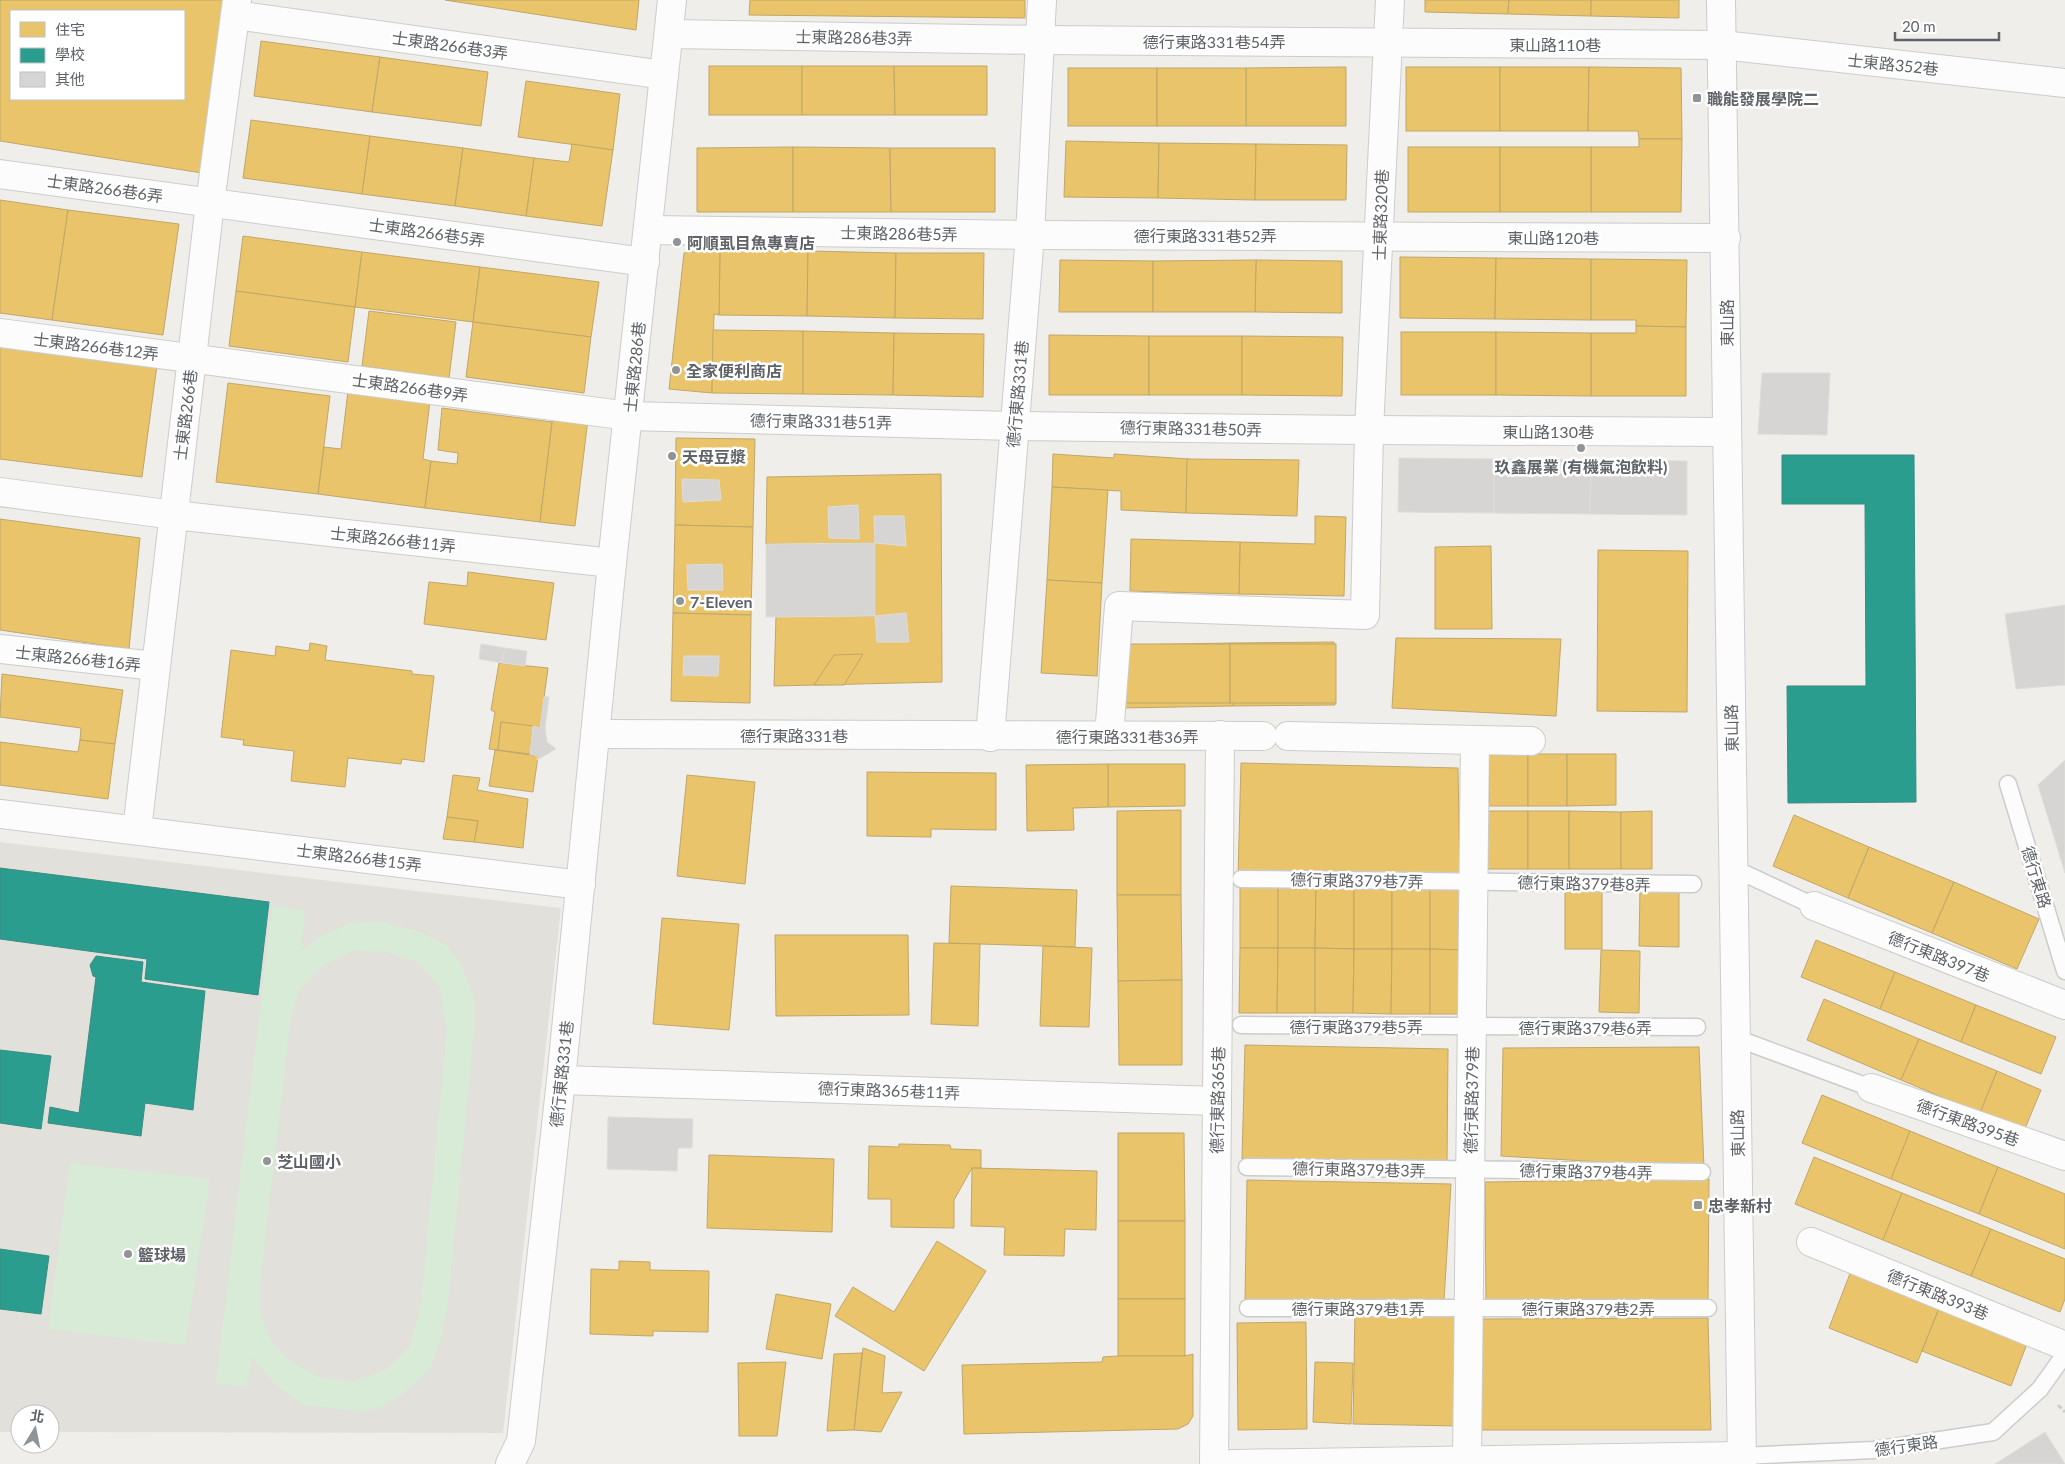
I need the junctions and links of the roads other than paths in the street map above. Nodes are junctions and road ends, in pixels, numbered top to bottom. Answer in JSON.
{"nodes":[{"id":1,"x":672,"y":0,"type":"edge"},
{"id":2,"x":1042,"y":0,"type":"edge"},
{"id":3,"x":1390,"y":0,"type":"edge"},
{"id":4,"x":1721,"y":0,"type":"edge"},
{"id":5,"x":236,"y":7,"type":"edge"},
{"id":6,"x":669,"y":34,"type":"junction"},
{"id":7,"x":1040,"y":40,"type":"junction"},
{"id":8,"x":1387,"y":42,"type":"junction"},
{"id":9,"x":1722,"y":45,"type":"junction"},
{"id":10,"x":664,"y":75,"type":"junction"},
{"id":11,"x":2065,"y":83,"type":"edge"},
{"id":12,"x":0,"y":174,"type":"edge"},
{"id":13,"x":210,"y":203,"type":"junction"},
{"id":14,"x":648,"y":230,"type":"junction"},
{"id":15,"x":1030,"y":235,"type":"junction"},
{"id":16,"x":1380,"y":236,"type":"junction"},
{"id":17,"x":1726,"y":238,"type":"junction"},
{"id":18,"x":645,"y":262,"type":"junction"},
{"id":19,"x":0,"y":333,"type":"edge"},
{"id":20,"x":192,"y":358,"type":"junction"},
{"id":21,"x":629,"y":416,"type":"junction"},
{"id":22,"x":1014,"y":426,"type":"junction"},
{"id":23,"x":1369,"y":430,"type":"junction"},
{"id":24,"x":1727,"y":432,"type":"junction"},
{"id":25,"x":0,"y":492,"type":"edge"},
{"id":26,"x":174,"y":515,"type":"junction"},
{"id":27,"x":612,"y":563,"type":"junction"},
{"id":28,"x":0,"y":649,"type":"edge"},
{"id":29,"x":155,"y":666,"type":"junction"},
{"id":30,"x":595,"y":734,"type":"junction"},
{"id":31,"x":1220,"y":735,"type":"junction"},
{"id":32,"x":990,"y":736,"type":"junction"},
{"id":33,"x":1109,"y":736,"type":"junction"},
{"id":34,"x":1475,"y":740,"type":"junction"},
{"id":35,"x":1531,"y":741,"type":"dead end"},
{"id":36,"x":2008,"y":784,"type":"dead end"},
{"id":37,"x":0,"y":814,"type":"edge"},
{"id":38,"x":137,"y":830,"type":"junction"},
{"id":39,"x":1733,"y":868,"type":"junction"},
{"id":40,"x":1241,"y":879,"type":"dead end"},
{"id":41,"x":1474,"y":882,"type":"junction"},
{"id":42,"x":581,"y":884,"type":"junction"},
{"id":43,"x":1694,"y":884,"type":"dead end"},
{"id":44,"x":1814,"y":906,"type":"joint"},
{"id":45,"x":2065,"y":971,"type":"edge"},
{"id":46,"x":2065,"y":1005,"type":"edge"},
{"id":47,"x":1241,"y":1026,"type":"dead end"},
{"id":48,"x":1472,"y":1027,"type":"junction"},
{"id":49,"x":1697,"y":1027,"type":"dead end"},
{"id":50,"x":1736,"y":1038,"type":"junction"},
{"id":51,"x":561,"y":1080,"type":"junction"},
{"id":52,"x":1871,"y":1088,"type":"joint"},
{"id":53,"x":1218,"y":1101,"type":"junction"},
{"id":54,"x":2065,"y":1156,"type":"edge"},
{"id":55,"x":1246,"y":1168,"type":"dead end"},
{"id":56,"x":1471,"y":1170,"type":"junction"},
{"id":57,"x":1702,"y":1172,"type":"dead end"},
{"id":58,"x":1811,"y":1242,"type":"dead end"},
{"id":59,"x":1248,"y":1308,"type":"dead end"},
{"id":60,"x":1469,"y":1308,"type":"junction"},
{"id":61,"x":1708,"y":1308,"type":"dead end"},
{"id":62,"x":2065,"y":1346,"type":"edge"},
{"id":63,"x":2065,"y":1354,"type":"edge"},
{"id":64,"x":1467,"y":1460,"type":"junction"},
{"id":65,"x":1742,"y":1460,"type":"edge"},
{"id":66,"x":510,"y":1464,"type":"edge"},
{"id":67,"x":1214,"y":1464,"type":"edge"},
{"id":68,"x":1232,"y":1464,"type":"edge"}],
"edges":[{"from":1,"to":6,"type":"street","name":"士東路286巷"},
{"from":2,"to":7,"type":"street","name":"德行東路331巷"},
{"from":3,"to":8,"type":"street","name":"士東路320巷"},
{"from":4,"to":9,"type":"street","name":"東山路"},
{"from":5,"to":10,"type":"street","name":"士東路266巷3弄"},
{"from":5,"to":13,"type":"street","name":"士東路266巷"},
{"from":6,"to":7,"type":"street","name":"士東路286巷3弄"},
{"from":6,"to":10,"type":"street","name":"士東路286巷"},
{"from":7,"to":8,"type":"street","name":"德行東路331巷54弄"},
{"from":7,"to":15,"type":"street","name":"德行東路331巷"},
{"from":8,"to":9,"type":"street","name":"東山路110巷"},
{"from":8,"to":16,"type":"street","name":"士東路320巷"},
{"from":9,"to":11,"type":"street","name":"士東路352巷"},
{"from":9,"to":17,"type":"street","name":"東山路"},
{"from":10,"to":14,"type":"street","name":"士東路286巷"},
{"from":12,"to":13,"type":"street","name":"士東路266巷6弄"},
{"from":13,"to":18,"type":"street","name":"士東路266巷5弄"},
{"from":13,"to":20,"type":"street","name":"士東路266巷"},
{"from":14,"to":15,"type":"street","name":"士東路286巷5弄"},
{"from":14,"to":18,"type":"street","name":"士東路286巷"},
{"from":15,"to":16,"type":"street","name":"德行東路331巷52弄"},
{"from":15,"to":22,"type":"street","name":"德行東路331巷"},
{"from":16,"to":17,"type":"street","name":"東山路120巷"},
{"from":16,"to":23,"type":"street","name":"士東路320巷"},
{"from":17,"to":24,"type":"street","name":"東山路"},
{"from":18,"to":21,"type":"street","name":"士東路286巷"},
{"from":19,"to":20,"type":"street","name":"士東路266巷12弄"},
{"from":20,"to":21,"type":"street","name":"士東路266巷9弄"},
{"from":20,"to":26,"type":"street","name":"士東路266巷"},
{"from":21,"to":22,"type":"street","name":"德行東路331巷51弄"},
{"from":21,"to":27,"type":"street","name":"士東路286巷"},
{"from":22,"to":23,"type":"street","name":"德行東路331巷50弄"},
{"from":22,"to":32,"type":"street","name":"德行東路331巷"},
{"from":23,"to":24,"type":"street","name":"東山路130巷"},
{"from":23,"to":33,"type":"street","name":"士東路320巷"},
{"from":24,"to":39,"type":"street","name":"東山路"},
{"from":25,"to":26,"type":"street"},
{"from":26,"to":27,"type":"street","name":"士東路266巷11弄"},
{"from":26,"to":29,"type":"street","name":"士東路266巷"},
{"from":27,"to":30,"type":"street","name":"士東路286巷"},
{"from":28,"to":29,"type":"street","name":"士東路266巷16弄"},
{"from":29,"to":38,"type":"street","name":"士東路266巷"},
{"from":30,"to":32,"type":"street","name":"德行東路331巷"},
{"from":30,"to":42,"type":"street","name":"德行東路331巷"},
{"from":31,"to":33,"type":"street","name":"德行東路331巷36弄"},
{"from":31,"to":34,"type":"street","name":"德行東路331巷36弄"},
{"from":31,"to":53,"type":"street","name":"德行東路365巷"},
{"from":32,"to":33,"type":"street","name":"德行東路331巷36弄"},
{"from":34,"to":35,"type":"street"},
{"from":34,"to":41,"type":"street","name":"德行東路379巷"},
{"from":36,"to":45,"type":"lane","name":"德行東路"},
{"from":37,"to":38,"type":"street","name":"士東路266巷15弄"},
{"from":38,"to":42,"type":"street","name":"士東路266巷15弄"},
{"from":39,"to":44,"type":"lane"},
{"from":39,"to":50,"type":"street","name":"東山路"},
{"from":40,"to":41,"type":"lane","name":"德行東路379巷7弄"},
{"from":41,"to":43,"type":"lane","name":"德行東路379巷8弄"},
{"from":41,"to":48,"type":"street","name":"德行東路379巷"},
{"from":42,"to":51,"type":"street","name":"德行東路331巷"},
{"from":44,"to":46,"type":"street","name":"德行東路397巷"},
{"from":47,"to":48,"type":"lane","name":"德行東路379巷5弄"},
{"from":48,"to":49,"type":"lane","name":"德行東路379巷6弄"},
{"from":48,"to":56,"type":"street","name":"德行東路379巷"},
{"from":50,"to":52,"type":"lane"},
{"from":50,"to":65,"type":"street","name":"東山路"},
{"from":51,"to":53,"type":"street","name":"德行東路365巷11弄"},
{"from":51,"to":66,"type":"street","name":"德行東路331巷"},
{"from":52,"to":54,"type":"street","name":"德行東路395巷"},
{"from":53,"to":67,"type":"street","name":"德行東路365巷"},
{"from":55,"to":56,"type":"lane","name":"德行東路379巷3弄"},
{"from":56,"to":57,"type":"lane","name":"德行東路379巷4弄"},
{"from":56,"to":60,"type":"street","name":"德行東路379巷"},
{"from":58,"to":62,"type":"street","name":"德行東路393巷"},
{"from":59,"to":60,"type":"lane","name":"德行東路379巷1弄"},
{"from":60,"to":61,"type":"lane","name":"德行東路379巷2弄"},
{"from":60,"to":64,"type":"street","name":"德行東路379巷"},
{"from":63,"to":65,"type":"lane","name":"德行東路"},
{"from":64,"to":65,"type":"street","name":"德行東路"},
{"from":64,"to":68,"type":"street","name":"德行東路"}]}
